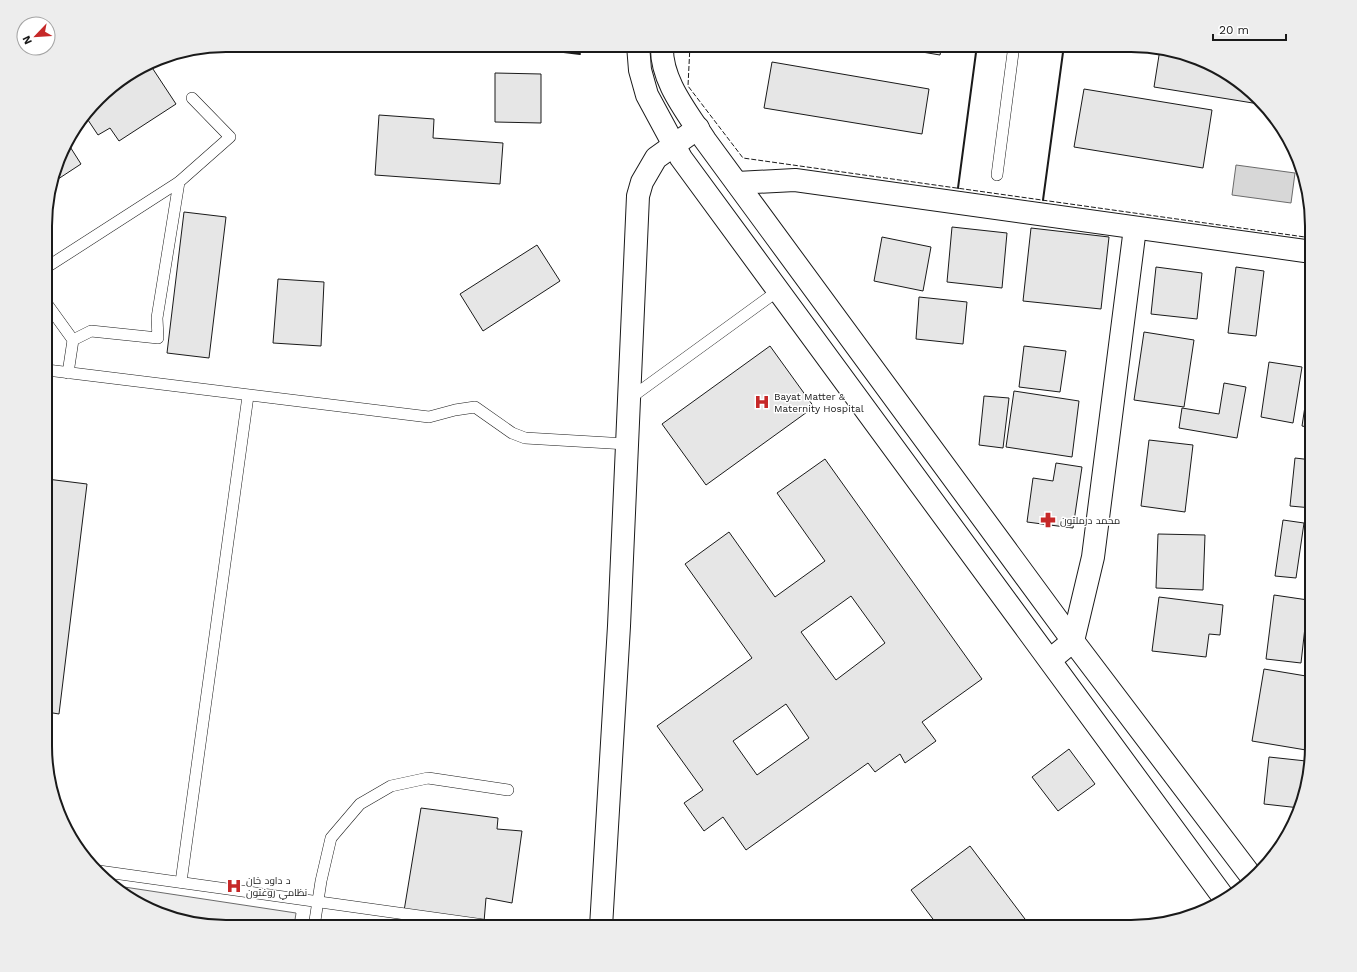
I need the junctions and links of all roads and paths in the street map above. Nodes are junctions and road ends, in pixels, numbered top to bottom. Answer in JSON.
{"nodes":[{"id":1,"x":639,"y":52,"type":"edge"},
{"id":2,"x":661,"y":52,"type":"edge"},
{"id":3,"x":1013,"y":52,"type":"edge"},
{"id":4,"x":192,"y":98,"type":"dead end"},
{"id":5,"x":698,"y":128,"type":"junction"},
{"id":6,"x":674,"y":145,"type":"junction"},
{"id":7,"x":997,"y":175,"type":"dead end"},
{"id":8,"x":179,"y":182,"type":"junction"},
{"id":9,"x":737,"y":183,"type":"junction"},
{"id":10,"x":1134,"y":228,"type":"junction"},
{"id":11,"x":1305,"y":251,"type":"edge"},
{"id":12,"x":52,"y":263,"type":"edge"},
{"id":13,"x":779,"y":290,"type":"junction"},
{"id":14,"x":52,"y":312,"type":"edge"},
{"id":15,"x":74,"y":340,"type":"junction"},
{"id":16,"x":52,"y":371,"type":"edge"},
{"id":17,"x":68,"y":373,"type":"junction"},
{"id":18,"x":248,"y":396,"type":"junction"},
{"id":19,"x":629,"y":400,"type":"junction"},
{"id":20,"x":627,"y":444,"type":"junction"},
{"id":21,"x":1073,"y":641,"type":"junction"},
{"id":22,"x":1050,"y":660,"type":"junction"},
{"id":23,"x":508,"y":790,"type":"dead end"},
{"id":24,"x":106,"y":872,"type":"edge"},
{"id":25,"x":1249,"y":874,"type":"edge"},
{"id":26,"x":181,"y":882,"type":"junction"},
{"id":27,"x":1222,"y":895,"type":"edge"},
{"id":28,"x":318,"y":901,"type":"junction"},
{"id":29,"x":315,"y":920,"type":"edge"},
{"id":30,"x":442,"y":920,"type":"edge"},
{"id":31,"x":601,"y":920,"type":"edge"}],
"edges":[{"from":1,"to":6,"type":"main road"},
{"from":2,"to":5,"type":"main road"},
{"from":3,"to":7,"type":"lane"},
{"from":4,"to":8,"type":"lane"},
{"from":5,"to":6,"type":"main road"},
{"from":5,"to":9,"type":"main road"},
{"from":6,"to":13,"type":"main road"},
{"from":6,"to":19,"type":"main road"},
{"from":8,"to":12,"type":"lane"},
{"from":8,"to":15,"type":"lane"},
{"from":9,"to":10,"type":"main road"},
{"from":9,"to":21,"type":"main road"},
{"from":10,"to":11,"type":"main road"},
{"from":10,"to":21,"type":"main road"},
{"from":13,"to":19,"type":"lane"},
{"from":13,"to":22,"type":"main road"},
{"from":14,"to":15,"type":"lane"},
{"from":15,"to":17,"type":"lane"},
{"from":16,"to":17,"type":"lane"},
{"from":17,"to":18,"type":"lane"},
{"from":18,"to":20,"type":"lane"},
{"from":18,"to":26,"type":"lane"},
{"from":19,"to":20,"type":"main road"},
{"from":20,"to":31,"type":"main road"},
{"from":21,"to":22,"type":"main road"},
{"from":21,"to":25,"type":"main road"},
{"from":22,"to":27,"type":"main road"},
{"from":23,"to":28,"type":"lane"},
{"from":24,"to":26,"type":"lane"},
{"from":26,"to":28,"type":"lane"},
{"from":28,"to":29,"type":"lane"},
{"from":28,"to":30,"type":"lane"}]}
